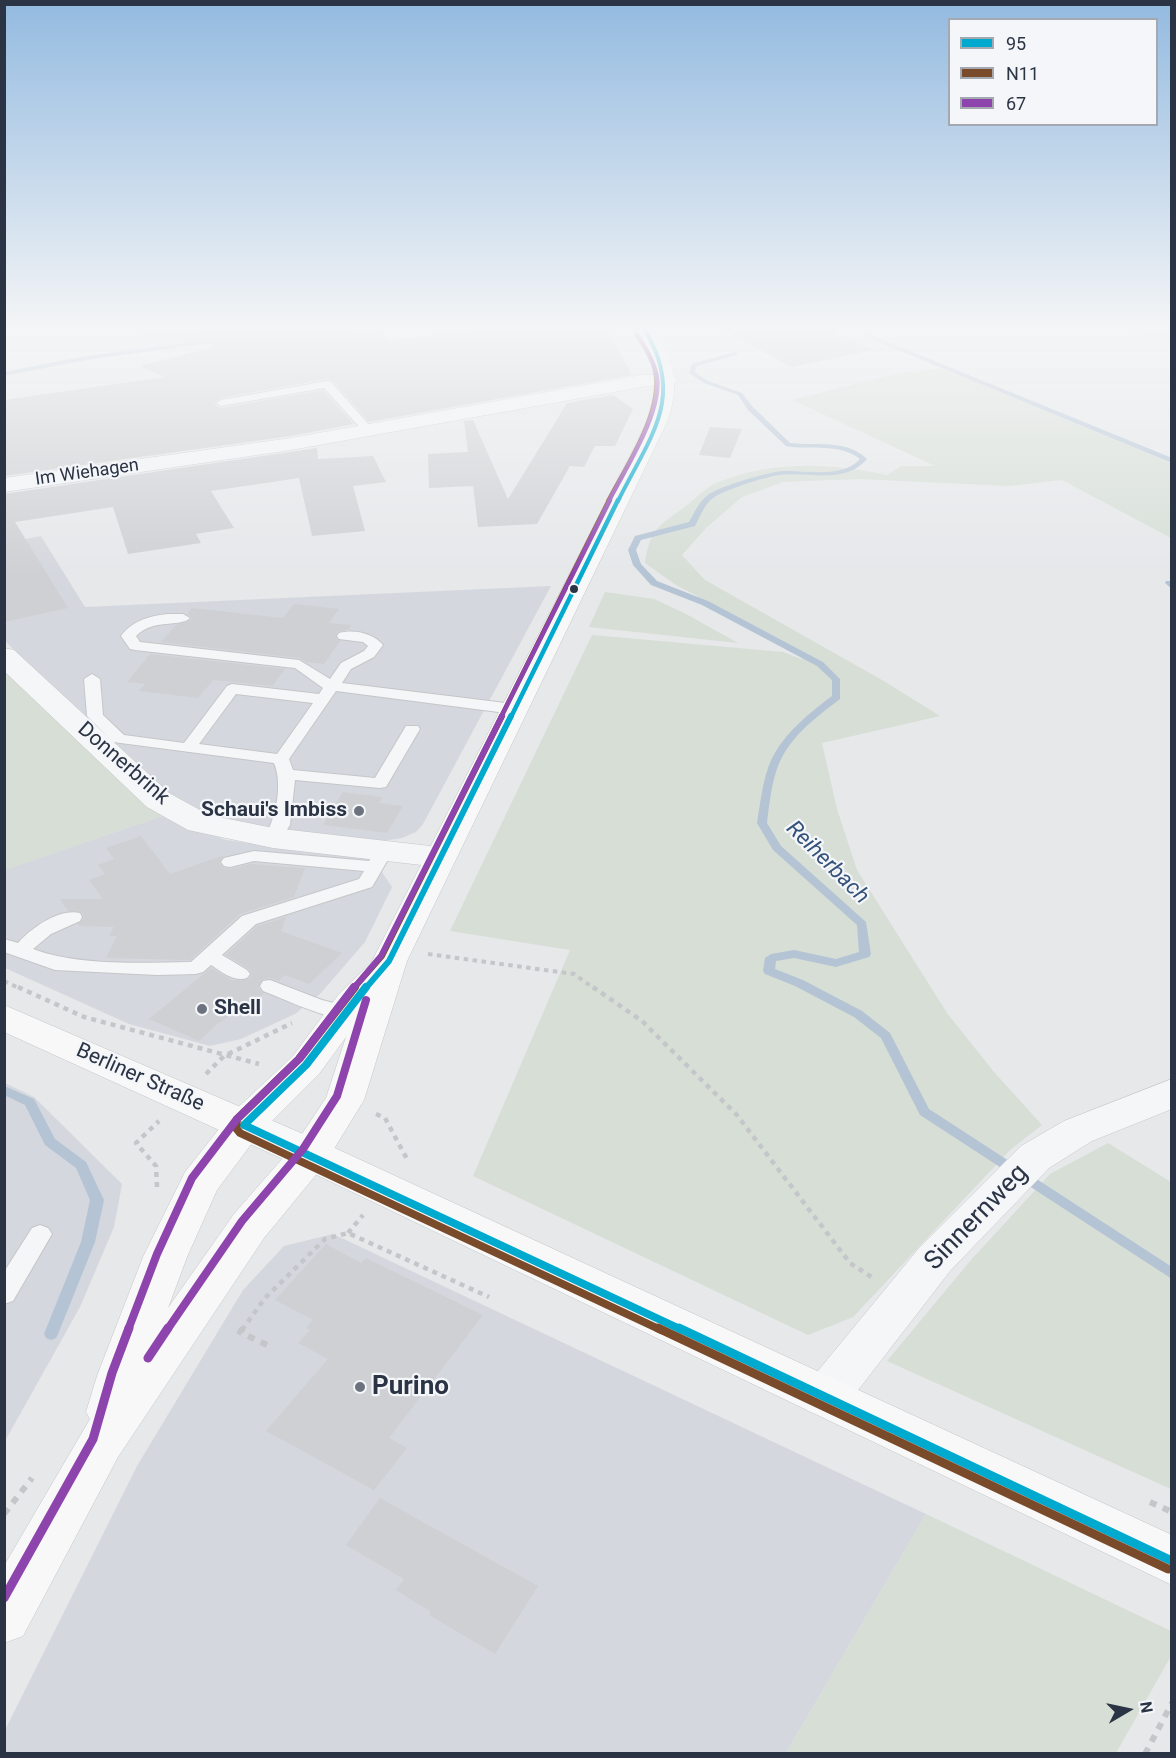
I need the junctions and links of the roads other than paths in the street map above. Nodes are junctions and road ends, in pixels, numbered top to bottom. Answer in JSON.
{"nodes":[{"id":1,"x":352,"y":411,"type":"edge"},
{"id":2,"x":471,"y":411,"type":"edge"},
{"id":3,"x":661,"y":411,"type":"edge"},
{"id":4,"x":368,"y":429,"type":"junction"},
{"id":5,"x":4,"y":484,"type":"edge"},
{"id":6,"x":183,"y":618,"type":"dead end"},
{"id":7,"x":344,"y":636,"type":"dead end"},
{"id":8,"x":4,"y":656,"type":"edge"},
{"id":9,"x":92,"y":679,"type":"dead end"},
{"id":10,"x":326,"y":693,"type":"junction"},
{"id":11,"x":514,"y":709,"type":"junction"},
{"id":12,"x":412,"y":729,"type":"dead end"},
{"id":13,"x":188,"y":748,"type":"junction"},
{"id":14,"x":284,"y":766,"type":"junction"},
{"id":15,"x":273,"y":838,"type":"junction"},
{"id":16,"x":439,"y":857,"type":"junction"},
{"id":17,"x":380,"y":859,"type":"junction"},
{"id":18,"x":230,"y":862,"type":"dead end"},
{"id":19,"x":73,"y":917,"type":"dead end"},
{"id":20,"x":13,"y":949,"type":"edge"},
{"id":21,"x":209,"y":955,"type":"junction"},
{"id":22,"x":240,"y":974,"type":"dead end"},
{"id":23,"x":270,"y":986,"type":"dead end"},
{"id":24,"x":344,"y":1013,"type":"junction"},
{"id":25,"x":4,"y":1017,"type":"edge"},
{"id":26,"x":1172,"y":1093,"type":"edge"},
{"id":27,"x":244,"y":1125,"type":"junction"},
{"id":28,"x":310,"y":1154,"type":"junction"},
{"id":29,"x":40,"y":1234,"type":"dead end"},
{"id":30,"x":4,"y":1294,"type":"edge"},
{"id":31,"x":825,"y":1397,"type":"junction"},
{"id":32,"x":101,"y":1442,"type":"junction"},
{"id":33,"x":1172,"y":1561,"type":"edge"},
{"id":34,"x":4,"y":1618,"type":"edge"}],
"edges":[{"from":1,"to":4,"type":"lane"},
{"from":2,"to":4,"type":"street","name":"Im Wiehagen"},
{"from":3,"to":11,"type":"street"},
{"from":4,"to":5,"type":"street","name":"Im Wiehagen"},
{"from":6,"to":10,"type":"lane"},
{"from":7,"to":10,"type":"lane"},
{"from":8,"to":15,"type":"street","name":"Donnerbrink"},
{"from":9,"to":13,"type":"lane"},
{"from":10,"to":11,"type":"lane"},
{"from":10,"to":13,"type":"lane"},
{"from":10,"to":14,"type":"lane"},
{"from":11,"to":16,"type":"street"},
{"from":12,"to":14,"type":"lane"},
{"from":13,"to":14,"type":"lane"},
{"from":14,"to":15,"type":"lane"},
{"from":15,"to":17,"type":"street","name":"Donnerbrink"},
{"from":16,"to":17,"type":"street","name":"Donnerbrink"},
{"from":16,"to":24,"type":"street"},
{"from":17,"to":18,"type":"lane"},
{"from":17,"to":21,"type":"lane"},
{"from":19,"to":20,"type":"lane"},
{"from":20,"to":21,"type":"lane"},
{"from":21,"to":22,"type":"lane"},
{"from":23,"to":24,"type":"lane"},
{"from":24,"to":27,"type":"street"},
{"from":24,"to":28,"type":"street"},
{"from":25,"to":27,"type":"street","name":"Berliner Straße"},
{"from":26,"to":31,"type":"street","name":"Sinnernweg"},
{"from":27,"to":28,"type":"street","name":"Berliner Straße"},
{"from":27,"to":32,"type":"street"},
{"from":28,"to":31,"type":"street","name":"Berliner Straße"},
{"from":28,"to":32,"type":"street"},
{"from":29,"to":30,"type":"lane"},
{"from":31,"to":33,"type":"street","name":"Berliner Straße"},
{"from":32,"to":34,"type":"street"}]}
